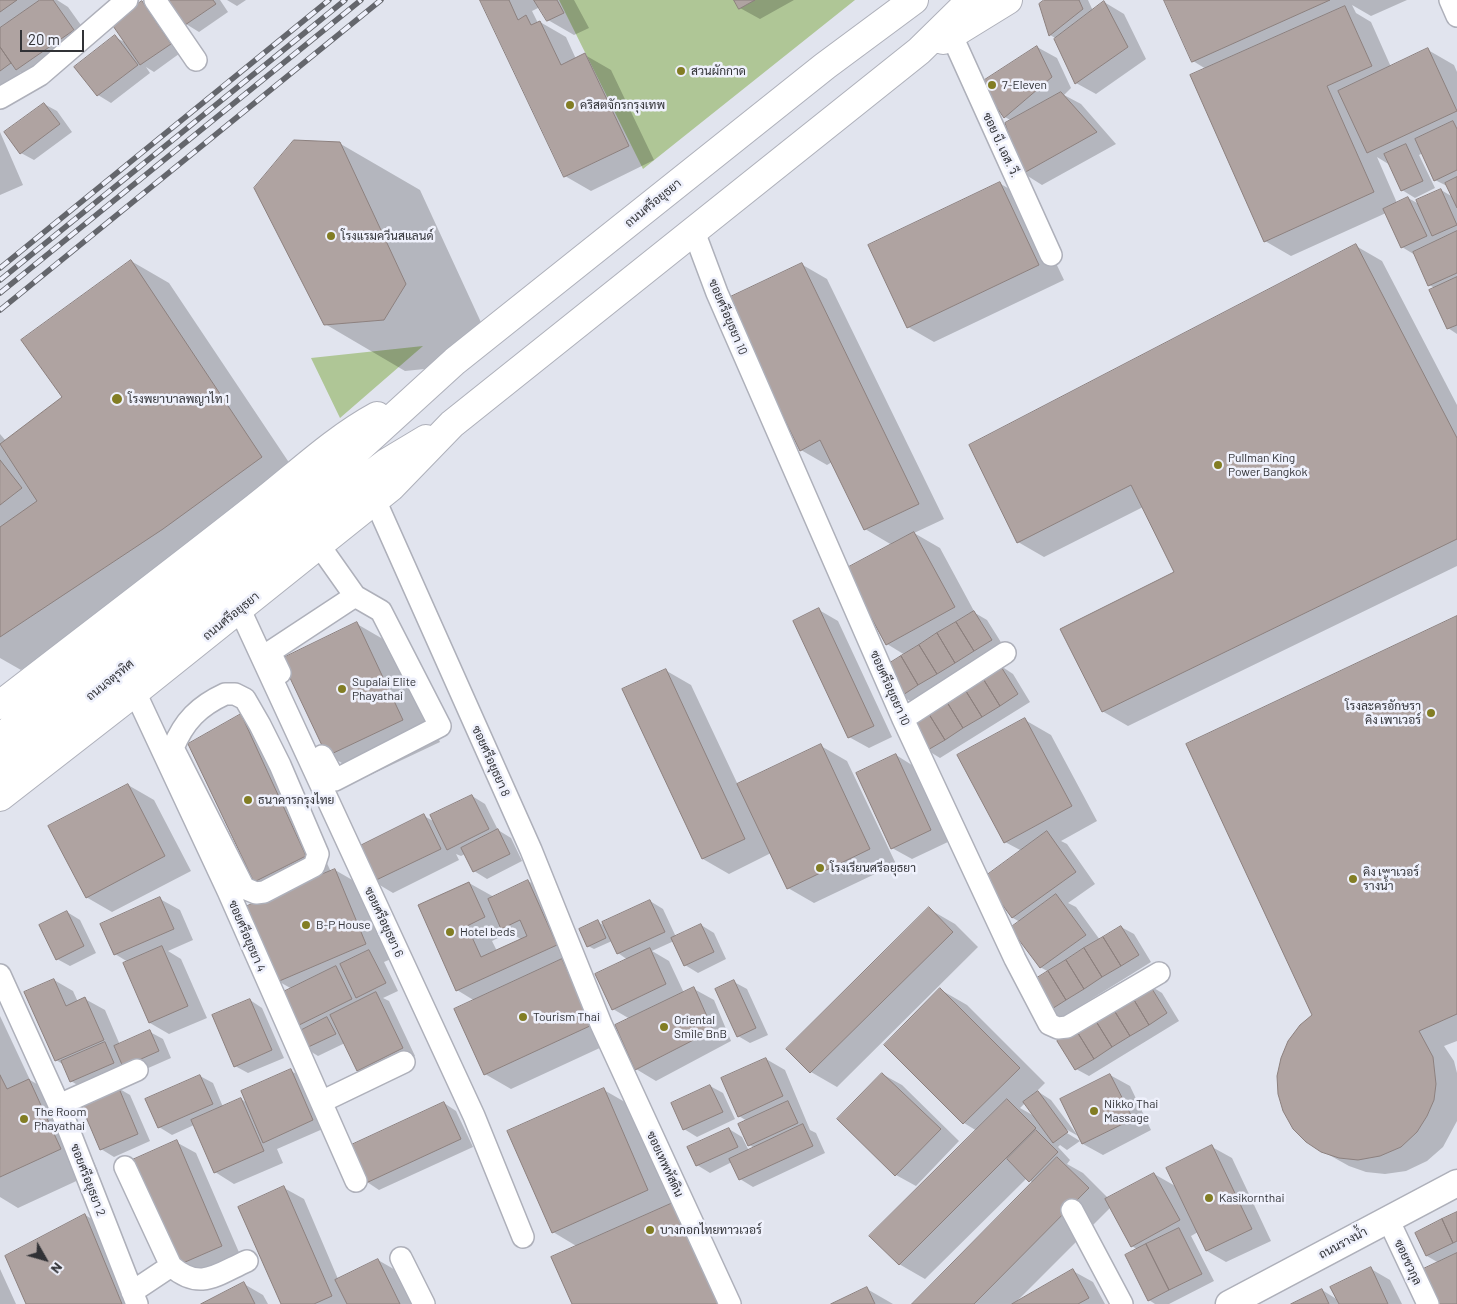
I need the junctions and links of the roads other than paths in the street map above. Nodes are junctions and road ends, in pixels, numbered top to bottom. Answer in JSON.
{"nodes":[{"id":1,"x":127,"y":0,"type":"edge"},
{"id":2,"x":155,"y":0,"type":"edge"},
{"id":3,"x":914,"y":0,"type":"edge"},
{"id":4,"x":971,"y":0,"type":"edge"},
{"id":5,"x":1008,"y":0,"type":"edge"},
{"id":6,"x":1450,"y":0,"type":"edge"},
{"id":7,"x":900,"y":8,"type":"edge"},
{"id":8,"x":1457,"y":16,"type":"edge"},
{"id":9,"x":952,"y":36,"type":"junction"},
{"id":10,"x":919,"y":51,"type":"junction"},
{"id":11,"x":196,"y":60,"type":"dead end"},
{"id":12,"x":0,"y":98,"type":"edge"},
{"id":13,"x":694,"y":229,"type":"junction"},
{"id":14,"x":1052,"y":255,"type":"dead end"},
{"id":15,"x":417,"y":394,"type":"junction"},
{"id":16,"x":452,"y":424,"type":"junction"},
{"id":17,"x":375,"y":500,"type":"junction"},
{"id":18,"x":319,"y":546,"type":"junction"},
{"id":19,"x":212,"y":584,"type":"junction"},
{"id":20,"x":355,"y":596,"type":"junction"},
{"id":21,"x":240,"y":610,"type":"junction"},
{"id":22,"x":1005,"y":653,"type":"dead end"},
{"id":23,"x":135,"y":692,"type":"junction"},
{"id":24,"x":0,"y":705,"type":"edge"},
{"id":25,"x":904,"y":719,"type":"junction"},
{"id":26,"x":0,"y":738,"type":"edge"},
{"id":27,"x":303,"y":746,"type":"junction"},
{"id":28,"x":280,"y":765,"type":"junction"},
{"id":29,"x":0,"y":767,"type":"edge"},
{"id":30,"x":0,"y":797,"type":"edge"},
{"id":31,"x":1159,"y":973,"type":"dead end"},
{"id":32,"x":0,"y":975,"type":"edge"},
{"id":33,"x":601,"y":1024,"type":"joint"},
{"id":34,"x":404,"y":1062,"type":"dead end"},
{"id":35,"x":137,"y":1070,"type":"dead end"},
{"id":36,"x":321,"y":1102,"type":"junction"},
{"id":37,"x":59,"y":1106,"type":"junction"},
{"id":38,"x":125,"y":1167,"type":"dead end"},
{"id":39,"x":356,"y":1182,"type":"dead end"},
{"id":40,"x":1457,"y":1183,"type":"edge"},
{"id":41,"x":1072,"y":1210,"type":"dead end"},
{"id":42,"x":1388,"y":1219,"type":"junction"},
{"id":43,"x":523,"y":1237,"type":"dead end"},
{"id":44,"x":402,"y":1258,"type":"dead end"},
{"id":45,"x":247,"y":1261,"type":"dead end"},
{"id":46,"x":171,"y":1266,"type":"junction"},
{"id":47,"x":134,"y":1298,"type":"edge"},
{"id":48,"x":424,"y":1304,"type":"edge"},
{"id":49,"x":730,"y":1304,"type":"edge"},
{"id":50,"x":1122,"y":1304,"type":"edge"},
{"id":51,"x":1229,"y":1304,"type":"edge"},
{"id":52,"x":1428,"y":1304,"type":"edge"}],
"edges":[{"from":1,"to":12,"type":"street"},
{"from":2,"to":11,"type":"street"},
{"from":3,"to":7,"type":"main road","name":"ถนนศรีอยุธยา"},
{"from":4,"to":10,"type":"main road","name":"ถนนศรีอยุธยา"},
{"from":5,"to":9,"type":"main road","name":"ถนนศรีอยุธยา"},
{"from":6,"to":8,"type":"street"},
{"from":7,"to":15,"type":"main road","name":"ถนนศรีอยุธยา"},
{"from":9,"to":10,"type":"main road","name":"ถนนศรีอยุธยา"},
{"from":9,"to":14,"type":"street","name":"ซอย บี. เอส. วี."},
{"from":10,"to":13,"type":"main road","name":"ถนนศรีอยุธยา"},
{"from":13,"to":16,"type":"main road","name":"ถนนศรีอยุธยา"},
{"from":13,"to":25,"type":"street","name":"ซอยศรีอยุธยา 10"},
{"from":15,"to":19,"type":"main road","name":"ถนนศรีอยุธยา"},
{"from":15,"to":24,"type":"main road","name":"ถนนศรีอยุธยา"},
{"from":16,"to":17,"type":"main road","name":"ถนนศรีอยุธยา"},
{"from":16,"to":19,"type":"main road","name":"ถนนศรีอยุธยา"},
{"from":17,"to":18,"type":"main road","name":"ถนนศรีอยุธยา"},
{"from":17,"to":33,"type":"street","name":"ซอยศรีอยุธยา 8"},
{"from":18,"to":20,"type":"street"},
{"from":18,"to":21,"type":"main road","name":"ถนนศรีอยุธยา"},
{"from":19,"to":26,"type":"main road","name":"ถนนจตุรทิศ"},
{"from":19,"to":29,"type":"main road","name":"ถนนจตุรทิศ"},
{"from":20,"to":20,"type":"street"},
{"from":21,"to":23,"type":"main road","name":"ถนนศรีอยุธยา"},
{"from":21,"to":27,"type":"street","name":"ซอยศรีอยุธยา 6"},
{"from":22,"to":25,"type":"street"},
{"from":23,"to":30,"type":"main road","name":"ถนนศรีอยุธยา"},
{"from":23,"to":36,"type":"street","name":"ซอยศรีอยุธยา 4"},
{"from":25,"to":31,"type":"street","name":"ซอยศรีอยุธยา 10"},
{"from":27,"to":28,"type":"street"},
{"from":27,"to":43,"type":"street","name":"ซอยศรีอยุธยา 6"},
{"from":28,"to":28,"type":"street"},
{"from":32,"to":37,"type":"street","name":"ซอยศรีอยุธยา 2"},
{"from":33,"to":49,"type":"street","name":"ซอยเทพหัสดิน"},
{"from":34,"to":36,"type":"street"},
{"from":35,"to":37,"type":"street"},
{"from":36,"to":39,"type":"street","name":"ซอยศรีอยุธยา 4"},
{"from":37,"to":47,"type":"street","name":"ซอยศรีอยุธยา 2"},
{"from":38,"to":46,"type":"street"},
{"from":40,"to":42,"type":"street","name":"ถนนรางน้ำ"},
{"from":41,"to":50,"type":"street"},
{"from":42,"to":51,"type":"street","name":"ถนนรางน้ำ"},
{"from":42,"to":52,"type":"street","name":"ซอยชวกุล"},
{"from":44,"to":48,"type":"street"},
{"from":45,"to":46,"type":"street"},
{"from":46,"to":47,"type":"street"}]}
